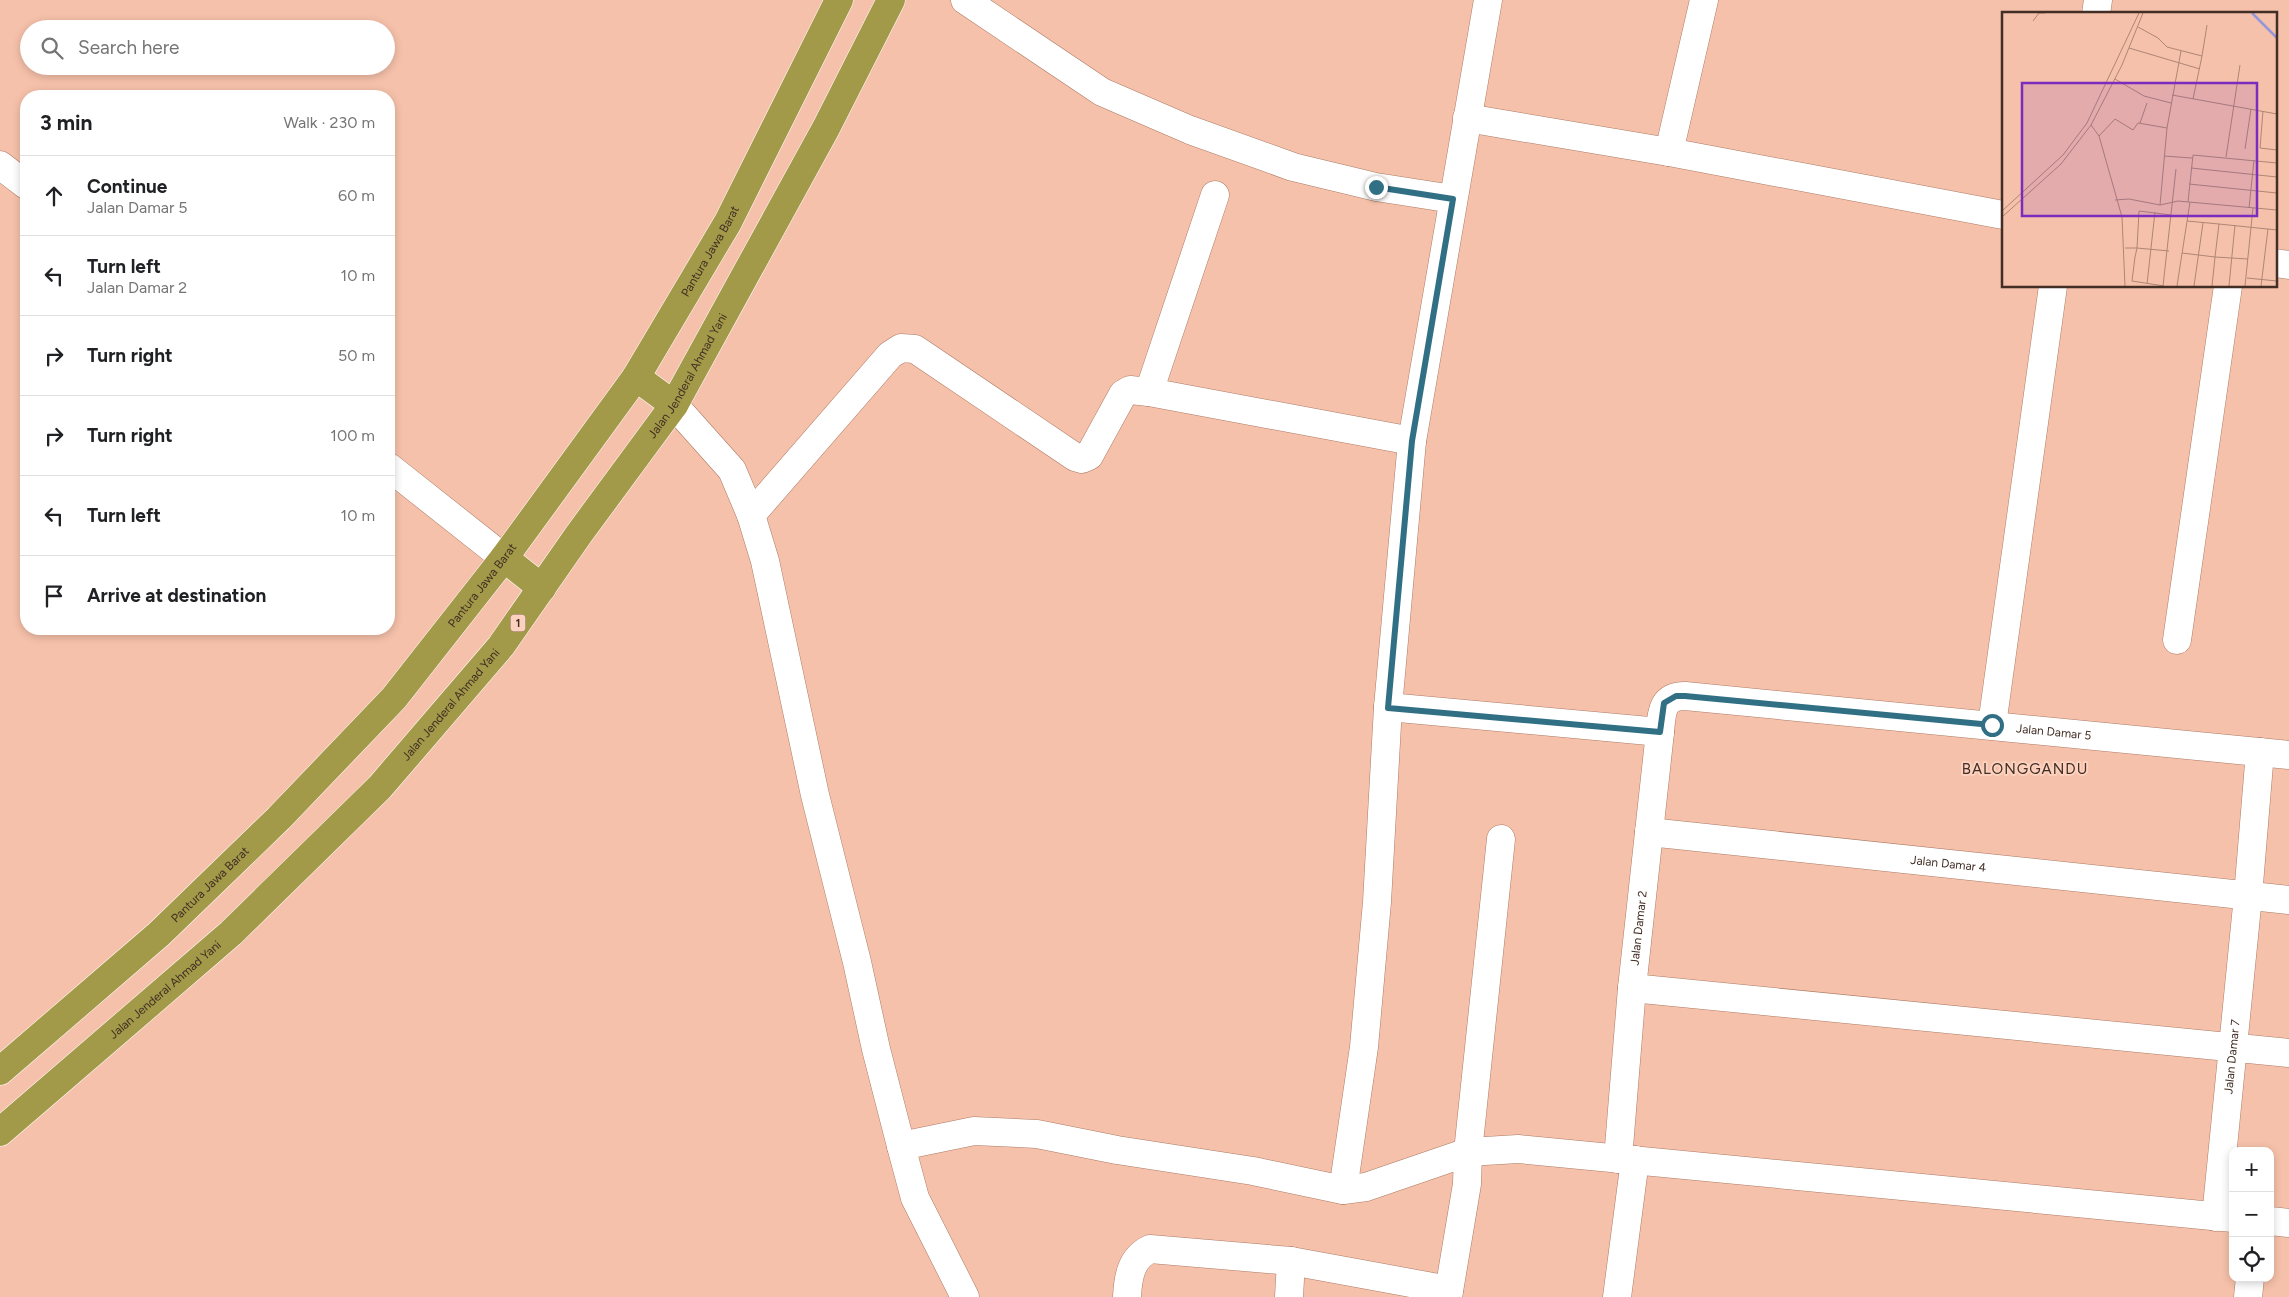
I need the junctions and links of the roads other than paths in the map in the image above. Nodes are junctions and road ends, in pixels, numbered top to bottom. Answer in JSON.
{"nodes":[{"id":1,"x":839,"y":0,"type":"edge"},
{"id":2,"x":891,"y":0,"type":"edge"},
{"id":3,"x":965,"y":0,"type":"edge"},
{"id":4,"x":1488,"y":0,"type":"edge"},
{"id":5,"x":1704,"y":0,"type":"edge"},
{"id":6,"x":1467,"y":118,"type":"junction"},
{"id":7,"x":1669,"y":152,"type":"junction"},
{"id":8,"x":0,"y":165,"type":"edge"},
{"id":9,"x":20,"y":180,"type":"edge"},
{"id":10,"x":1215,"y":195,"type":"dead end"},
{"id":11,"x":1453,"y":199,"type":"junction"},
{"id":12,"x":2002,"y":215,"type":"edge"},
{"id":13,"x":2276,"y":263,"type":"edge"},
{"id":14,"x":2289,"y":265,"type":"edge"},
{"id":15,"x":2053,"y":288,"type":"edge"},
{"id":16,"x":2228,"y":288,"type":"edge"},
{"id":17,"x":636,"y":377,"type":"junction"},
{"id":18,"x":1149,"y":392,"type":"junction"},
{"id":19,"x":674,"y":405,"type":"junction"},
{"id":20,"x":1412,"y":441,"type":"junction"},
{"id":21,"x":395,"y":472,"type":"edge"},
{"id":22,"x":752,"y":515,"type":"junction"},
{"id":23,"x":504,"y":558,"type":"junction"},
{"id":24,"x":542,"y":588,"type":"junction"},
{"id":25,"x":2176,"y":640,"type":"dead end"},
{"id":26,"x":1669,"y":699,"type":"joint"},
{"id":27,"x":1388,"y":708,"type":"junction"},
{"id":28,"x":1992,"y":725,"type":"junction"},
{"id":29,"x":1660,"y":732,"type":"junction"},
{"id":30,"x":2260,"y":752,"type":"junction"},
{"id":31,"x":2289,"y":755,"type":"edge"},
{"id":32,"x":1649,"y":832,"type":"junction"},
{"id":33,"x":1501,"y":839,"type":"dead end"},
{"id":34,"x":2248,"y":896,"type":"junction"},
{"id":35,"x":2289,"y":900,"type":"edge"},
{"id":36,"x":1632,"y":988,"type":"junction"},
{"id":37,"x":2232,"y":1048,"type":"junction"},
{"id":38,"x":2289,"y":1053,"type":"edge"},
{"id":39,"x":0,"y":1071,"type":"edge"},
{"id":40,"x":0,"y":1132,"type":"edge"},
{"id":41,"x":901,"y":1146,"type":"junction"},
{"id":42,"x":1468,"y":1152,"type":"junction"},
{"id":43,"x":1626,"y":1160,"type":"junction"},
{"id":44,"x":1342,"y":1190,"type":"junction"},
{"id":45,"x":2224,"y":1218,"type":"edge"},
{"id":46,"x":2274,"y":1221,"type":"edge"},
{"id":47,"x":2289,"y":1223,"type":"edge"},
{"id":48,"x":1291,"y":1261,"type":"junction"},
{"id":49,"x":2250,"y":1282,"type":"edge"},
{"id":50,"x":1449,"y":1294,"type":"edge"},
{"id":51,"x":965,"y":1297,"type":"edge"},
{"id":52,"x":1127,"y":1297,"type":"edge"},
{"id":53,"x":1290,"y":1297,"type":"edge"},
{"id":54,"x":1617,"y":1297,"type":"edge"},
{"id":55,"x":2248,"y":1297,"type":"edge"}],
"edges":[{"from":1,"to":17,"type":"highway","name":"Pantura Jawa Barat"},
{"from":2,"to":19,"type":"highway","name":"Jalan Jenderal Ahmad Yani","number":"1"},
{"from":3,"to":11,"type":"street"},
{"from":4,"to":6,"type":"street"},
{"from":5,"to":7,"type":"street"},
{"from":6,"to":7,"type":"street"},
{"from":6,"to":11,"type":"street"},
{"from":7,"to":12,"type":"street"},
{"from":8,"to":9,"type":"street"},
{"from":10,"to":18,"type":"street"},
{"from":11,"to":20,"type":"street"},
{"from":13,"to":14,"type":"street"},
{"from":15,"to":28,"type":"street"},
{"from":16,"to":25,"type":"street"},
{"from":17,"to":19,"type":"highway"},
{"from":17,"to":23,"type":"highway","name":"Pantura Jawa Barat"},
{"from":18,"to":20,"type":"street"},
{"from":18,"to":22,"type":"street"},
{"from":19,"to":22,"type":"street"},
{"from":19,"to":24,"type":"highway","name":"Jalan Jenderal Ahmad Yani","number":"1"},
{"from":20,"to":27,"type":"street"},
{"from":21,"to":23,"type":"street"},
{"from":22,"to":41,"type":"street"},
{"from":23,"to":24,"type":"highway"},
{"from":23,"to":39,"type":"highway","name":"Pantura Jawa Barat"},
{"from":24,"to":40,"type":"highway","name":"Jalan Jenderal Ahmad Yani","number":"1"},
{"from":26,"to":28,"type":"street","name":"Jalan Damar 5"},
{"from":26,"to":29,"type":"street","name":"Jalan Damar 2"},
{"from":27,"to":29,"type":"street"},
{"from":27,"to":44,"type":"street"},
{"from":28,"to":30,"type":"street","name":"Jalan Damar 5"},
{"from":29,"to":32,"type":"street","name":"Jalan Damar 2"},
{"from":30,"to":31,"type":"street","name":"Jalan Damar 5"},
{"from":30,"to":34,"type":"street","name":"Jalan Damar 7"},
{"from":32,"to":34,"type":"street","name":"Jalan Damar 4"},
{"from":32,"to":36,"type":"street","name":"Jalan Damar 2"},
{"from":33,"to":42,"type":"street"},
{"from":34,"to":35,"type":"street"},
{"from":34,"to":37,"type":"street","name":"Jalan Damar 7"},
{"from":36,"to":37,"type":"street"},
{"from":36,"to":43,"type":"street","name":"Jalan Damar 2"},
{"from":37,"to":38,"type":"street"},
{"from":37,"to":45,"type":"street","name":"Jalan Damar 7"},
{"from":41,"to":44,"type":"street"},
{"from":41,"to":51,"type":"street"},
{"from":42,"to":43,"type":"street"},
{"from":42,"to":44,"type":"street"},
{"from":42,"to":50,"type":"street"},
{"from":43,"to":45,"type":"street"},
{"from":43,"to":54,"type":"street","name":"Jalan Damar 2"},
{"from":46,"to":47,"type":"street"},
{"from":48,"to":50,"type":"street"},
{"from":48,"to":52,"type":"street"},
{"from":48,"to":53,"type":"street"},
{"from":49,"to":55,"type":"street"}]}
